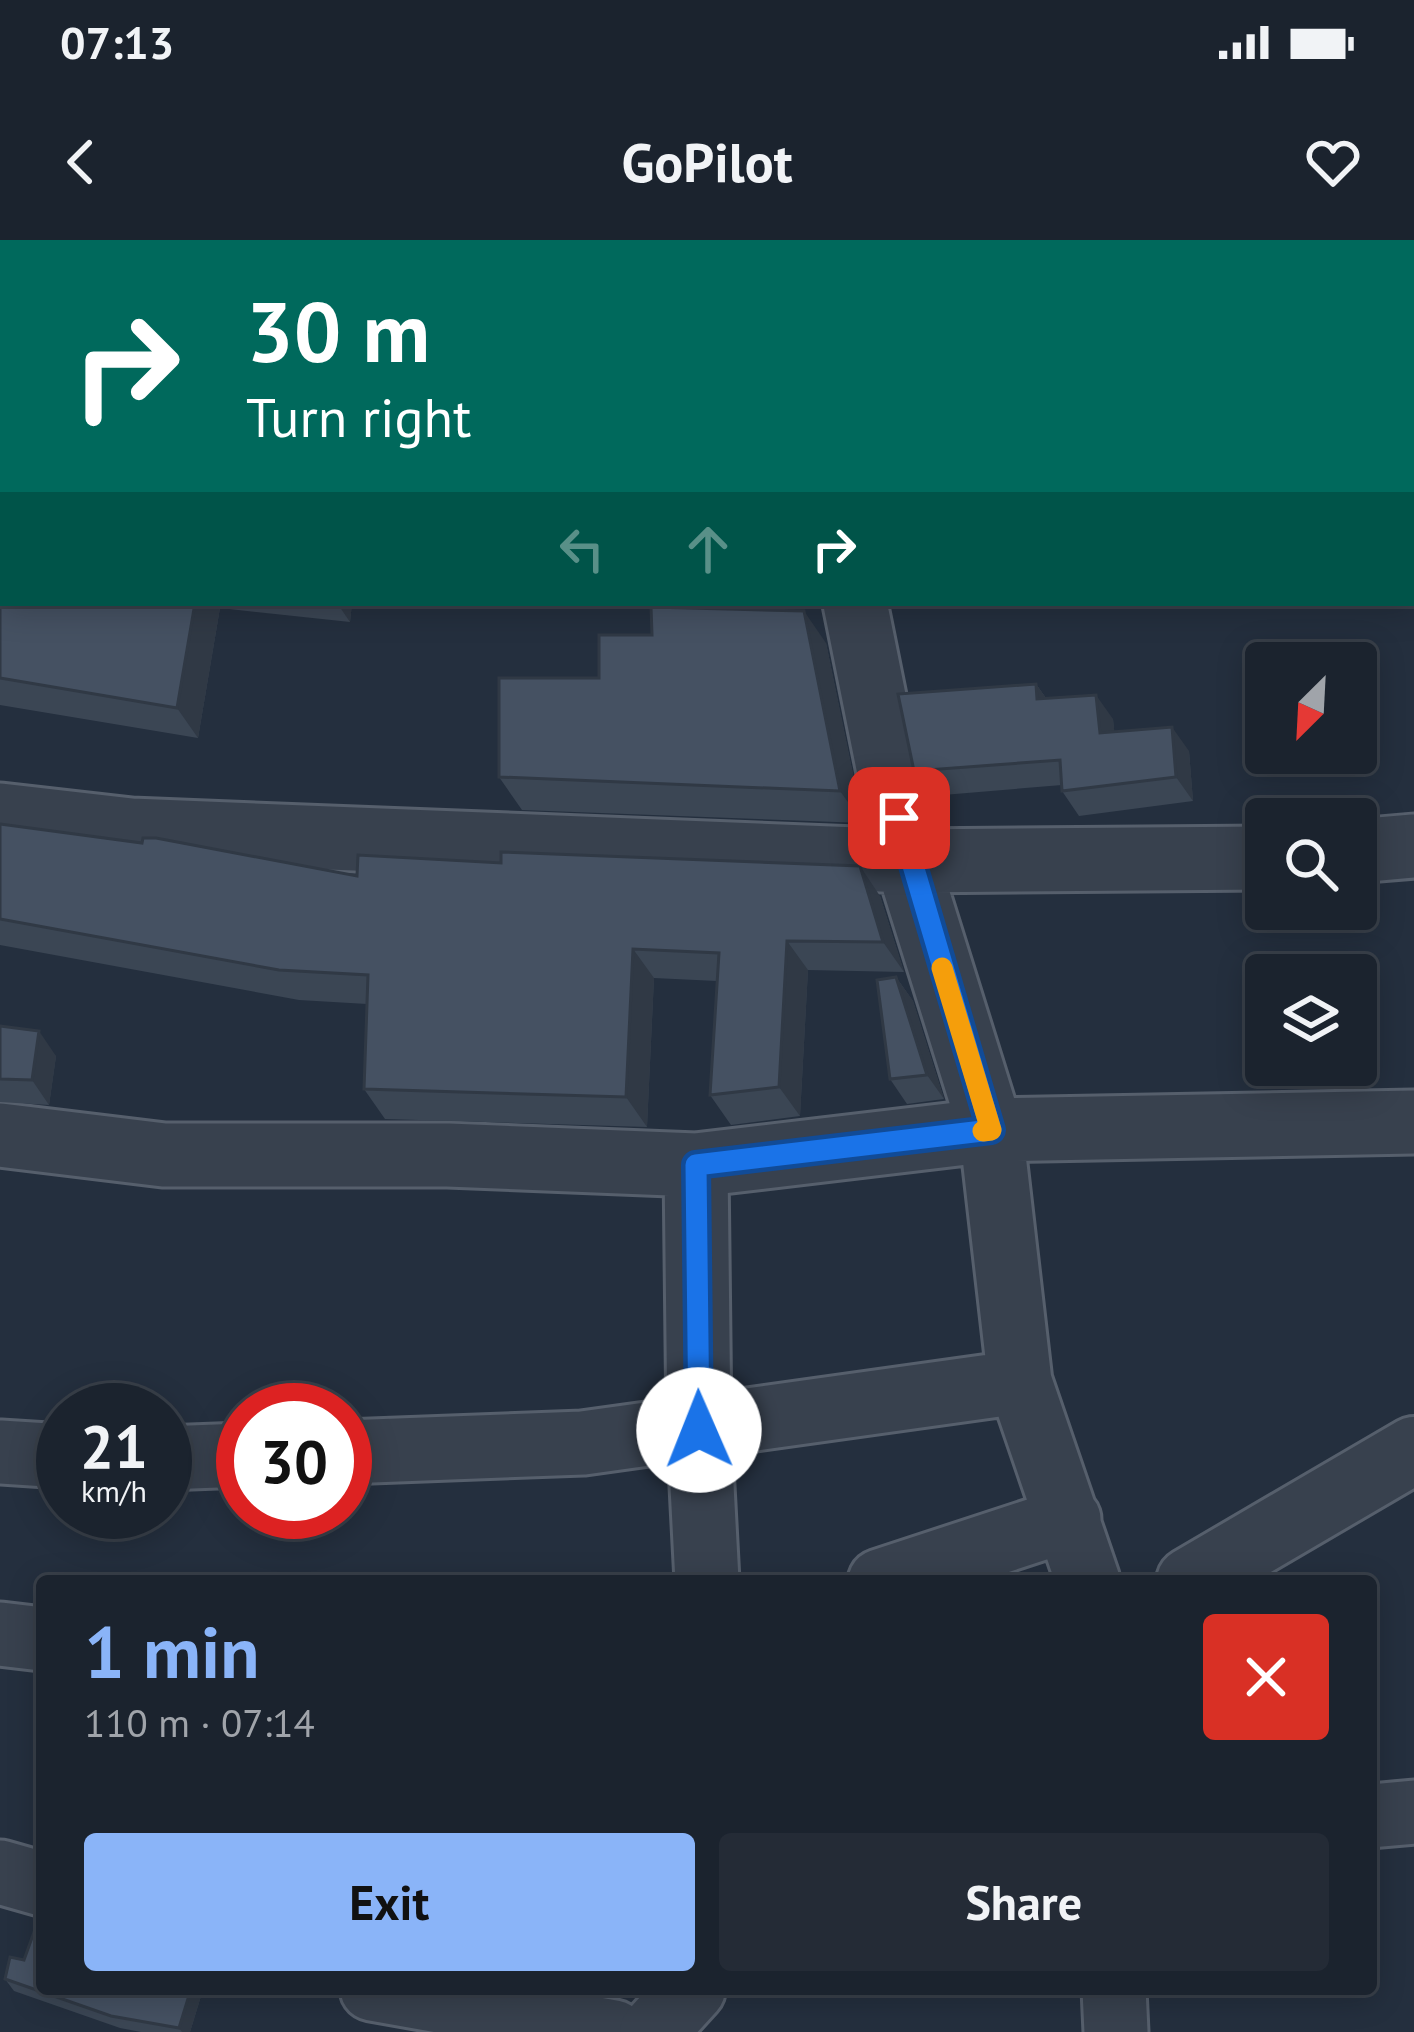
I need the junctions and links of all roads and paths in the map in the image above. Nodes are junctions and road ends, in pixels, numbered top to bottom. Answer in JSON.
{"nodes":[{"id":1,"x":856,"y":606,"type":"edge"},
{"id":2,"x":0,"y":814,"type":"edge"},
{"id":3,"x":1414,"y":845,"type":"edge"},
{"id":4,"x":1377,"y":848,"type":"edge"},
{"id":5,"x":1245,"y":858,"type":"edge"},
{"id":6,"x":908,"y":861,"type":"junction"},
{"id":7,"x":1414,"y":1121,"type":"edge"},
{"id":8,"x":991,"y":1130,"type":"junction"},
{"id":9,"x":0,"y":1135,"type":"edge"},
{"id":10,"x":696,"y":1165,"type":"junction"},
{"id":11,"x":1020,"y":1382,"type":"junction"},
{"id":12,"x":699,"y":1430,"type":"junction"},
{"id":13,"x":1414,"y":1450,"type":"edge"},
{"id":14,"x":372,"y":1451,"type":"edge"},
{"id":15,"x":0,"y":1452,"type":"edge"},
{"id":16,"x":36,"y":1454,"type":"edge"},
{"id":17,"x":1069,"y":1519,"type":"junction"},
{"id":18,"x":701,"y":1575,"type":"edge"},
{"id":19,"x":898,"y":1575,"type":"edge"},
{"id":20,"x":1086,"y":1575,"type":"edge"},
{"id":21,"x":1200,"y":1575,"type":"edge"},
{"id":22,"x":0,"y":1634,"type":"edge"},
{"id":23,"x":36,"y":1638,"type":"edge"},
{"id":24,"x":1414,"y":1812,"type":"edge"},
{"id":25,"x":1377,"y":1815,"type":"edge"},
{"id":26,"x":0,"y":1872,"type":"edge"},
{"id":27,"x":36,"y":1882,"type":"edge"},
{"id":28,"x":406,"y":1995,"type":"edge"},
{"id":29,"x":687,"y":1995,"type":"edge"},
{"id":30,"x":1114,"y":1995,"type":"edge"},
{"id":31,"x":614,"y":2032,"type":"edge"},
{"id":32,"x":653,"y":2032,"type":"edge"},
{"id":33,"x":1116,"y":2032,"type":"edge"}],
"edges":[{"from":1,"to":6,"type":"street"},
{"from":2,"to":6,"type":"street"},
{"from":3,"to":4,"type":"street"},
{"from":5,"to":6,"type":"street"},
{"from":6,"to":8,"type":"street"},
{"from":7,"to":8,"type":"street"},
{"from":8,"to":10,"type":"street"},
{"from":8,"to":11,"type":"street"},
{"from":9,"to":10,"type":"street"},
{"from":10,"to":12,"type":"street"},
{"from":11,"to":12,"type":"street"},
{"from":11,"to":17,"type":"street"},
{"from":12,"to":14,"type":"street"},
{"from":12,"to":18,"type":"street"},
{"from":13,"to":21,"type":"street"},
{"from":15,"to":16,"type":"street"},
{"from":17,"to":19,"type":"street"},
{"from":17,"to":20,"type":"street"},
{"from":22,"to":23,"type":"street"},
{"from":24,"to":25,"type":"street"},
{"from":26,"to":27,"type":"street"},
{"from":28,"to":31,"type":"street"},
{"from":29,"to":32,"type":"street"},
{"from":30,"to":33,"type":"street"}]}
